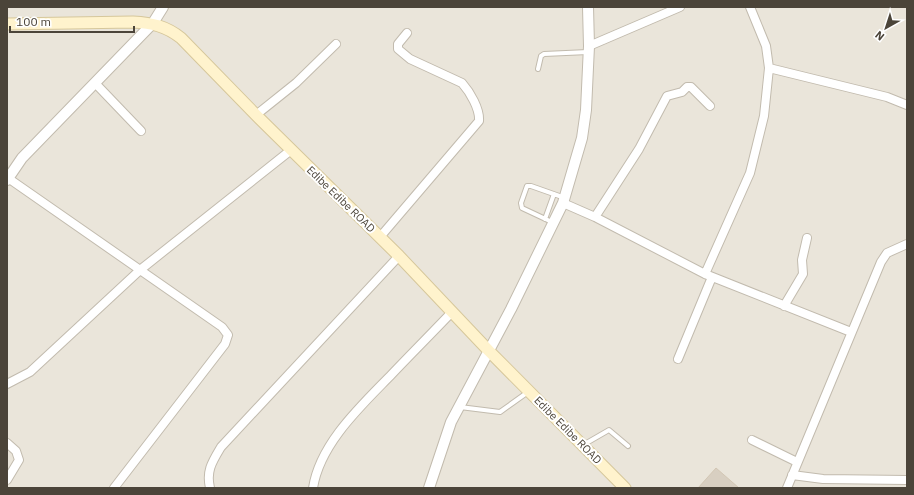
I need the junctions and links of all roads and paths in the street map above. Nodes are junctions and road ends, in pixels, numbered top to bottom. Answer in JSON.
{"nodes":[{"id":1,"x":163,"y":7,"type":"edge"},
{"id":2,"x":588,"y":7,"type":"edge"},
{"id":3,"x":680,"y":7,"type":"edge"},
{"id":4,"x":750,"y":7,"type":"edge"},
{"id":5,"x":153,"y":23,"type":"junction"},
{"id":6,"x":7,"y":24,"type":"edge"},
{"id":7,"x":407,"y":33,"type":"dead end"},
{"id":8,"x":336,"y":44,"type":"dead end"},
{"id":9,"x":589,"y":49,"type":"junction"},
{"id":10,"x":769,"y":68,"type":"junction"},
{"id":11,"x":538,"y":69,"type":"dead end"},
{"id":12,"x":94,"y":83,"type":"junction"},
{"id":13,"x":907,"y":105,"type":"edge"},
{"id":14,"x":710,"y":106,"type":"dead end"},
{"id":15,"x":256,"y":115,"type":"junction"},
{"id":16,"x":141,"y":131,"type":"dead end"},
{"id":17,"x":291,"y":150,"type":"junction"},
{"id":18,"x":7,"y":179,"type":"edge"},
{"id":19,"x":554,"y":194,"type":"junction"},
{"id":20,"x":564,"y":200,"type":"junction"},
{"id":21,"x":595,"y":217,"type":"junction"},
{"id":22,"x":549,"y":221,"type":"junction"},
{"id":23,"x":380,"y":236,"type":"junction"},
{"id":24,"x":807,"y":238,"type":"dead end"},
{"id":25,"x":907,"y":244,"type":"edge"},
{"id":26,"x":399,"y":256,"type":"junction"},
{"id":27,"x":140,"y":270,"type":"junction"},
{"id":28,"x":708,"y":275,"type":"junction"},
{"id":29,"x":784,"y":306,"type":"junction"},
{"id":30,"x":452,"y":312,"type":"junction"},
{"id":31,"x":851,"y":332,"type":"junction"},
{"id":32,"x":490,"y":351,"type":"junction"},
{"id":33,"x":678,"y":359,"type":"dead end"},
{"id":34,"x":7,"y":384,"type":"edge"},
{"id":35,"x":530,"y":391,"type":"junction"},
{"id":36,"x":460,"y":407,"type":"junction"},
{"id":37,"x":752,"y":440,"type":"dead end"},
{"id":38,"x":7,"y":443,"type":"edge"},
{"id":39,"x":583,"y":445,"type":"junction"},
{"id":40,"x":628,"y":446,"type":"dead end"},
{"id":41,"x":797,"y":462,"type":"junction"},
{"id":42,"x":792,"y":475,"type":"junction"},
{"id":43,"x":7,"y":480,"type":"edge"},
{"id":44,"x":907,"y":480,"type":"edge"},
{"id":45,"x":114,"y":488,"type":"edge"},
{"id":46,"x":210,"y":488,"type":"edge"},
{"id":47,"x":313,"y":488,"type":"edge"},
{"id":48,"x":430,"y":488,"type":"edge"},
{"id":49,"x":625,"y":488,"type":"edge"},
{"id":50,"x":787,"y":488,"type":"edge"}],
"edges":[{"from":1,"to":5,"type":"street"},
{"from":2,"to":9,"type":"street"},
{"from":3,"to":9,"type":"street"},
{"from":4,"to":10,"type":"street"},
{"from":5,"to":6,"type":"main road","name":"Edibe Edibe ROAD"},
{"from":5,"to":12,"type":"street"},
{"from":5,"to":15,"type":"main road","name":"Edibe Edibe ROAD"},
{"from":7,"to":23,"type":"street"},
{"from":8,"to":15,"type":"street"},
{"from":9,"to":11,"type":"lane"},
{"from":9,"to":20,"type":"street"},
{"from":10,"to":13,"type":"street"},
{"from":10,"to":28,"type":"street"},
{"from":12,"to":16,"type":"street"},
{"from":12,"to":18,"type":"street"},
{"from":14,"to":21,"type":"street"},
{"from":15,"to":17,"type":"main road","name":"Edibe Edibe ROAD"},
{"from":17,"to":23,"type":"main road","name":"Edibe Edibe ROAD"},
{"from":17,"to":27,"type":"street"},
{"from":18,"to":27,"type":"street"},
{"from":19,"to":20,"type":"lane"},
{"from":19,"to":22,"type":"lane"},
{"from":19,"to":22,"type":"lane"},
{"from":20,"to":21,"type":"street"},
{"from":20,"to":22,"type":"street"},
{"from":21,"to":28,"type":"street"},
{"from":22,"to":32,"type":"street"},
{"from":23,"to":26,"type":"main road","name":"Edibe Edibe ROAD"},
{"from":24,"to":29,"type":"street"},
{"from":25,"to":31,"type":"street"},
{"from":26,"to":30,"type":"main road","name":"Edibe Edibe ROAD"},
{"from":26,"to":46,"type":"street"},
{"from":27,"to":34,"type":"street"},
{"from":27,"to":45,"type":"street"},
{"from":28,"to":29,"type":"street"},
{"from":28,"to":33,"type":"street"},
{"from":29,"to":31,"type":"street"},
{"from":30,"to":32,"type":"main road","name":"Edibe Edibe ROAD"},
{"from":30,"to":47,"type":"street"},
{"from":31,"to":41,"type":"street"},
{"from":32,"to":35,"type":"main road","name":"Edibe Edibe ROAD"},
{"from":32,"to":36,"type":"street"},
{"from":35,"to":36,"type":"lane"},
{"from":35,"to":39,"type":"main road","name":"Edibe Edibe ROAD"},
{"from":36,"to":48,"type":"street"},
{"from":37,"to":41,"type":"street"},
{"from":38,"to":43,"type":"street"},
{"from":39,"to":40,"type":"lane"},
{"from":39,"to":49,"type":"main road","name":"Edibe Edibe ROAD"},
{"from":41,"to":42,"type":"street"},
{"from":42,"to":44,"type":"street"},
{"from":42,"to":50,"type":"street"}]}
